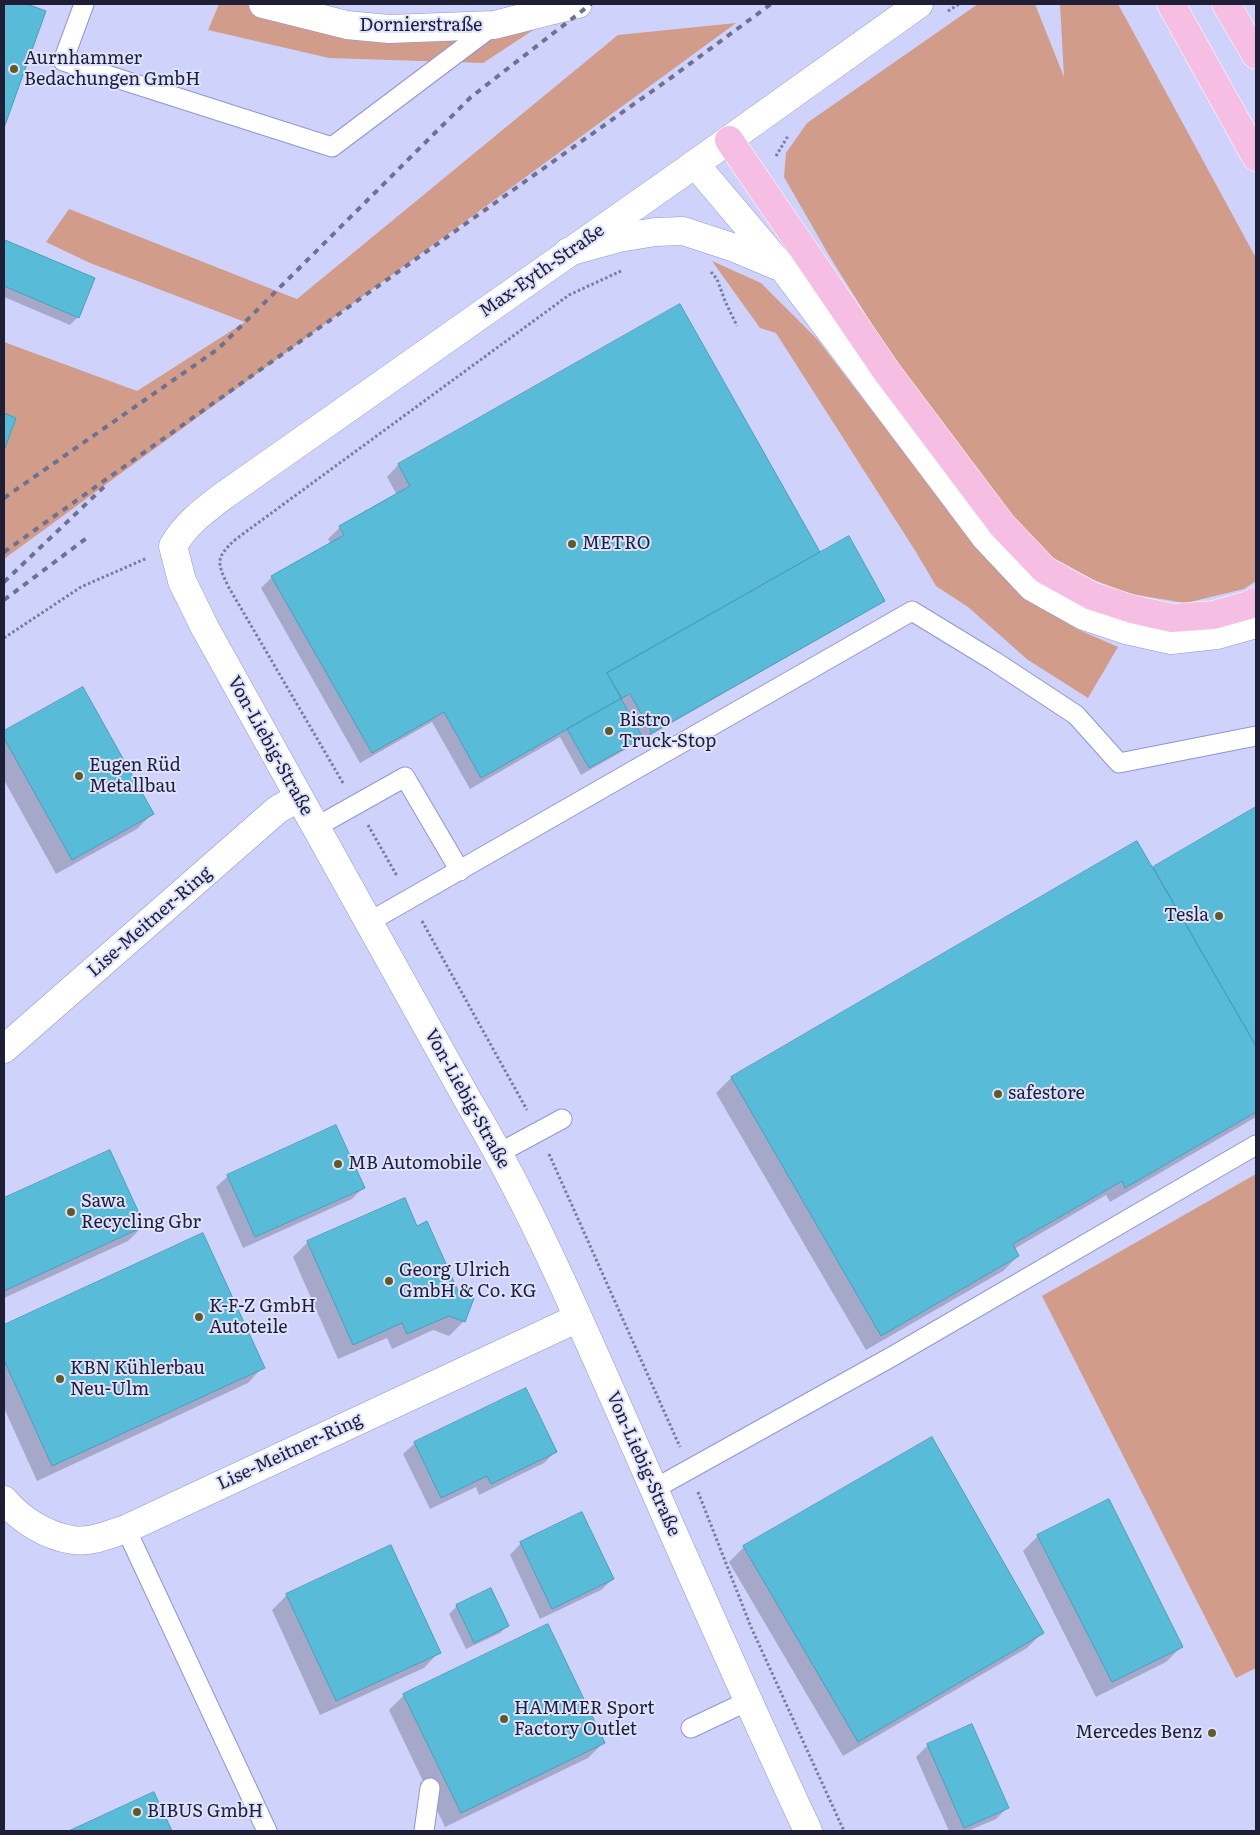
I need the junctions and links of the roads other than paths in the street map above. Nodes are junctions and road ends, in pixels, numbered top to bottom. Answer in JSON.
{"nodes":[{"id":1,"x":84,"y":4,"type":"edge"},
{"id":2,"x":263,"y":4,"type":"edge"},
{"id":3,"x":578,"y":4,"type":"edge"},
{"id":4,"x":919,"y":4,"type":"edge"},
{"id":5,"x":1171,"y":4,"type":"edge"},
{"id":6,"x":1226,"y":4,"type":"edge"},
{"id":7,"x":494,"y":25,"type":"junction"},
{"id":8,"x":1256,"y":55,"type":"edge"},
{"id":9,"x":729,"y":140,"type":"junction"},
{"id":10,"x":1256,"y":156,"type":"edge"},
{"id":11,"x":695,"y":164,"type":"junction"},
{"id":12,"x":568,"y":252,"type":"junction"},
{"id":13,"x":783,"y":268,"type":"junction"},
{"id":14,"x":173,"y":546,"type":"joint"},
{"id":15,"x":1256,"y":601,"type":"edge"},
{"id":16,"x":1256,"y":624,"type":"edge"},
{"id":17,"x":1256,"y":736,"type":"edge"},
{"id":18,"x":298,"y":797,"type":"junction"},
{"id":19,"x":316,"y":827,"type":"junction"},
{"id":20,"x":460,"y":871,"type":"junction"},
{"id":21,"x":369,"y":922,"type":"junction"},
{"id":22,"x":4,"y":1049,"type":"edge"},
{"id":23,"x":562,"y":1119,"type":"dead end"},
{"id":24,"x":1256,"y":1145,"type":"edge"},
{"id":25,"x":499,"y":1153,"type":"junction"},
{"id":26,"x":578,"y":1318,"type":"junction"},
{"id":27,"x":654,"y":1489,"type":"junction"},
{"id":28,"x":4,"y":1500,"type":"edge"},
{"id":29,"x":126,"y":1529,"type":"junction"},
{"id":30,"x":748,"y":1701,"type":"junction"},
{"id":31,"x":692,"y":1728,"type":"dead end"},
{"id":32,"x":430,"y":1788,"type":"dead end"},
{"id":33,"x":267,"y":1831,"type":"edge"},
{"id":34,"x":424,"y":1831,"type":"edge"},
{"id":35,"x":808,"y":1831,"type":"edge"}],
"edges":[{"from":1,"to":7,"type":"lane"},
{"from":2,"to":7,"type":"street","name":"Dornierstraße"},
{"from":3,"to":7,"type":"street","name":"Dornierstraße"},
{"from":4,"to":9,"type":"street","name":"Max-Eyth-Straße"},
{"from":5,"to":10,"type":"highway"},
{"from":6,"to":8,"type":"highway"},
{"from":9,"to":11,"type":"street","name":"Max-Eyth-Straße"},
{"from":9,"to":15,"type":"highway"},
{"from":11,"to":12,"type":"street","name":"Max-Eyth-Straße"},
{"from":11,"to":13,"type":"street"},
{"from":12,"to":13,"type":"street"},
{"from":12,"to":14,"type":"street","name":"Max-Eyth-Straße"},
{"from":13,"to":16,"type":"street"},
{"from":14,"to":18,"type":"street","name":"Von-Liebig-Straße"},
{"from":17,"to":20,"type":"lane"},
{"from":18,"to":19,"type":"street","name":"Von-Liebig-Straße"},
{"from":18,"to":22,"type":"street","name":"Lise-Meitner-Ring"},
{"from":19,"to":20,"type":"lane"},
{"from":19,"to":21,"type":"street","name":"Von-Liebig-Straße"},
{"from":20,"to":21,"type":"lane"},
{"from":21,"to":25,"type":"street","name":"Von-Liebig-Straße"},
{"from":23,"to":25,"type":"lane"},
{"from":24,"to":27,"type":"lane"},
{"from":25,"to":26,"type":"street","name":"Von-Liebig-Straße"},
{"from":26,"to":27,"type":"street","name":"Von-Liebig-Straße"},
{"from":26,"to":29,"type":"street","name":"Lise-Meitner-Ring"},
{"from":27,"to":30,"type":"street","name":"Von-Liebig-Straße"},
{"from":28,"to":29,"type":"street","name":"Lise-Meitner-Ring"},
{"from":29,"to":33,"type":"lane"},
{"from":30,"to":31,"type":"lane"},
{"from":30,"to":35,"type":"street","name":"Von-Liebig-Straße"},
{"from":32,"to":34,"type":"lane"}]}
